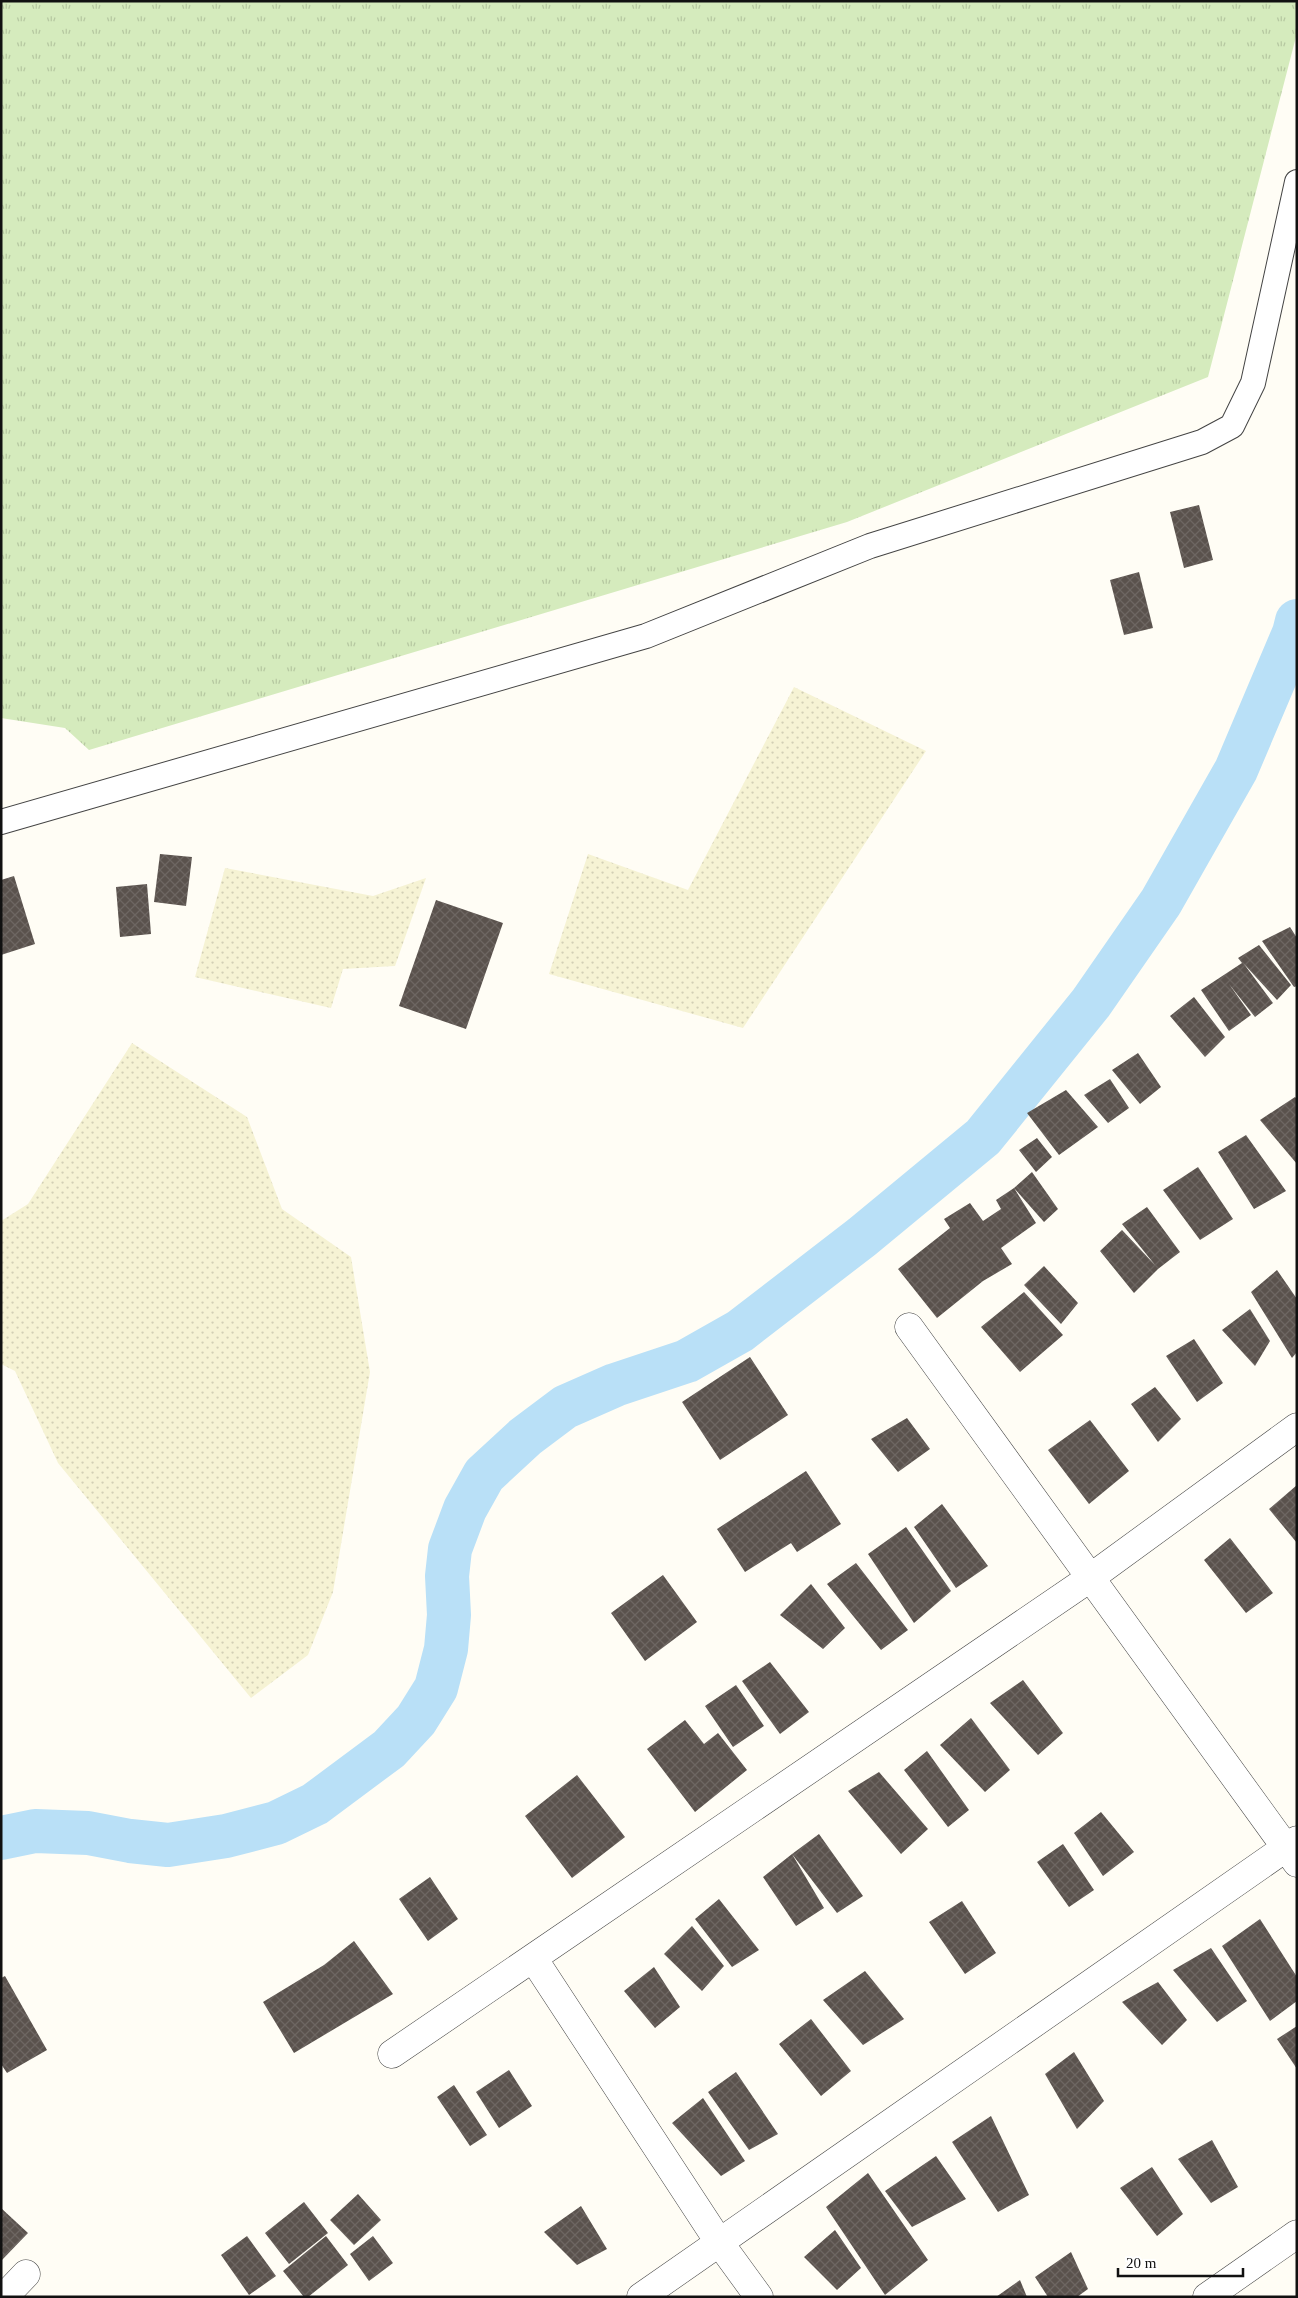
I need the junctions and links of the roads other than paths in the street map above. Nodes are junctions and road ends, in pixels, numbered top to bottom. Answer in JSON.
{"nodes":[{"id":1,"x":1297,"y":182,"type":"edge"},
{"id":2,"x":1,"y":822,"type":"edge"},
{"id":3,"x":909,"y":1327,"type":"dead end"},
{"id":4,"x":1297,"y":1427,"type":"edge"},
{"id":5,"x":1090,"y":1578,"type":"junction"},
{"id":6,"x":1293,"y":1850,"type":"edge"},
{"id":7,"x":533,"y":1958,"type":"junction"},
{"id":8,"x":392,"y":2054,"type":"dead end"},
{"id":9,"x":1297,"y":2234,"type":"edge"},
{"id":10,"x":719,"y":2242,"type":"junction"},
{"id":11,"x":26,"y":2274,"type":"dead end"},
{"id":12,"x":4,"y":2297,"type":"edge"},
{"id":13,"x":641,"y":2297,"type":"edge"},
{"id":14,"x":759,"y":2297,"type":"edge"},
{"id":15,"x":1207,"y":2297,"type":"edge"}],
"edges":[{"from":1,"to":2,"type":"lane"},
{"from":3,"to":5,"type":"street"},
{"from":4,"to":5,"type":"street"},
{"from":5,"to":6,"type":"street"},
{"from":5,"to":7,"type":"street"},
{"from":6,"to":10,"type":"street"},
{"from":7,"to":8,"type":"street"},
{"from":7,"to":10,"type":"street"},
{"from":9,"to":15,"type":"street"},
{"from":10,"to":13,"type":"street"},
{"from":10,"to":14,"type":"street"},
{"from":11,"to":12,"type":"street"}]}
